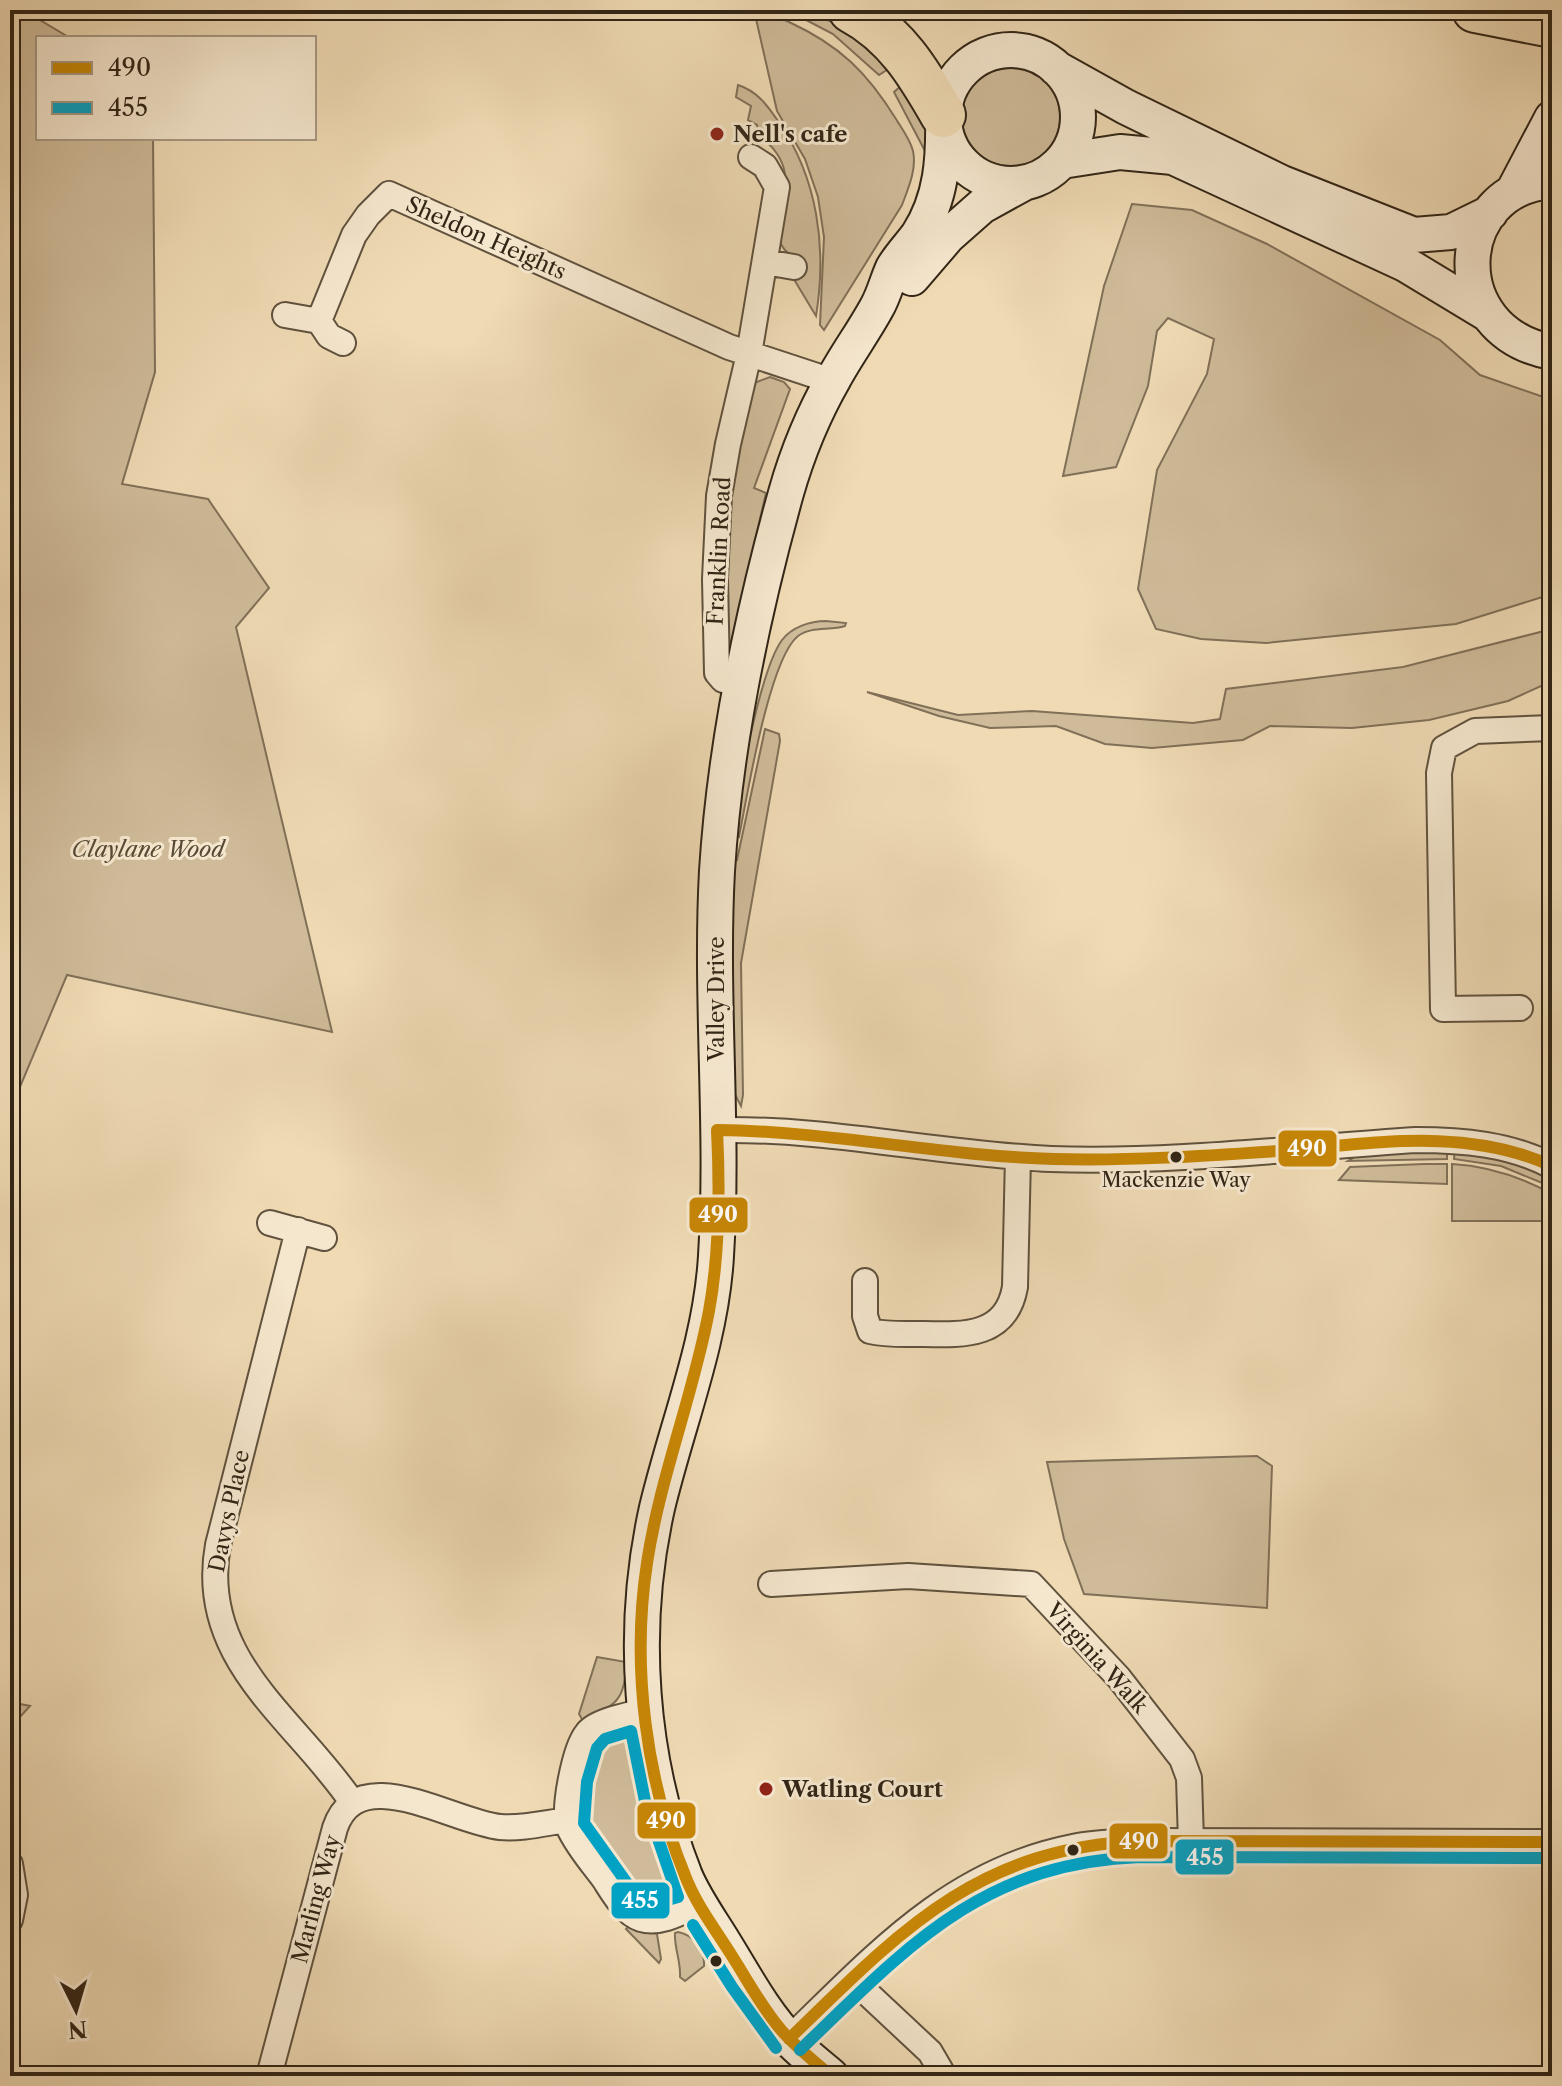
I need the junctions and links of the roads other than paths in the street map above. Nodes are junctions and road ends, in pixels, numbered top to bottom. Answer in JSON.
{"nodes":[{"id":1,"x":851,"y":10,"type":"edge"},
{"id":2,"x":1475,"y":10,"type":"edge"},
{"id":3,"x":1552,"y":25,"type":"edge"},
{"id":4,"x":1056,"y":68,"type":"junction"},
{"id":5,"x":943,"y":115,"type":"junction"},
{"id":6,"x":1552,"y":118,"type":"edge"},
{"id":7,"x":751,"y":157,"type":"dead end"},
{"id":8,"x":1062,"y":161,"type":"junction"},
{"id":9,"x":1552,"y":181,"type":"edge"},
{"id":10,"x":1022,"y":184,"type":"junction"},
{"id":11,"x":1501,"y":202,"type":"junction"},
{"id":12,"x":765,"y":262,"type":"junction"},
{"id":13,"x":794,"y":267,"type":"dead end"},
{"id":14,"x":878,"y":306,"type":"junction"},
{"id":15,"x":1486,"y":313,"type":"junction"},
{"id":16,"x":285,"y":315,"type":"dead end"},
{"id":17,"x":319,"y":321,"type":"junction"},
{"id":18,"x":343,"y":343,"type":"dead end"},
{"id":19,"x":1552,"y":352,"type":"edge"},
{"id":20,"x":749,"y":354,"type":"junction"},
{"id":21,"x":832,"y":381,"type":"junction"},
{"id":22,"x":742,"y":685,"type":"junction"},
{"id":23,"x":1552,"y":728,"type":"edge"},
{"id":24,"x":1520,"y":1008,"type":"dead end"},
{"id":25,"x":717,"y":1130,"type":"junction"},
{"id":26,"x":1018,"y":1157,"type":"junction"},
{"id":27,"x":1552,"y":1166,"type":"edge"},
{"id":28,"x":270,"y":1223,"type":"dead end"},
{"id":29,"x":298,"y":1230,"type":"junction"},
{"id":30,"x":324,"y":1238,"type":"dead end"},
{"id":31,"x":865,"y":1281,"type":"dead end"},
{"id":32,"x":771,"y":1584,"type":"dead end"},
{"id":33,"x":644,"y":1712,"type":"junction"},
{"id":34,"x":352,"y":1802,"type":"junction"},
{"id":35,"x":567,"y":1820,"type":"junction"},
{"id":36,"x":1191,"y":1841,"type":"junction"},
{"id":37,"x":1552,"y":1842,"type":"edge"},
{"id":38,"x":10,"y":1864,"type":"edge"},
{"id":39,"x":699,"y":1904,"type":"junction"},
{"id":40,"x":10,"y":1920,"type":"edge"},
{"id":41,"x":852,"y":1979,"type":"junction"},
{"id":42,"x":789,"y":2039,"type":"junction"},
{"id":43,"x":269,"y":2076,"type":"edge"},
{"id":44,"x":831,"y":2076,"type":"edge"},
{"id":45,"x":944,"y":2076,"type":"edge"}],
"edges":[{"from":1,"to":5,"type":"highway"},
{"from":2,"to":3,"type":"highway"},
{"from":4,"to":5,"type":"street"},
{"from":4,"to":8,"type":"street"},
{"from":4,"to":11,"type":"street"},
{"from":5,"to":10,"type":"street"},
{"from":5,"to":14,"type":"street","name":"Valley Drive"},
{"from":6,"to":11,"type":"street"},
{"from":7,"to":12,"type":"street","name":"Franklin Road"},
{"from":8,"to":10,"type":"street"},
{"from":8,"to":15,"type":"street"},
{"from":9,"to":11,"type":"street"},
{"from":10,"to":14,"type":"street","name":"Valley Drive"},
{"from":11,"to":15,"type":"street"},
{"from":12,"to":13,"type":"street"},
{"from":12,"to":20,"type":"street","name":"Franklin Road"},
{"from":14,"to":21,"type":"street","name":"Valley Drive"},
{"from":15,"to":19,"type":"street"},
{"from":16,"to":17,"type":"street"},
{"from":17,"to":18,"type":"street"},
{"from":17,"to":20,"type":"street","name":"Sheldon Heights"},
{"from":20,"to":21,"type":"street"},
{"from":20,"to":22,"type":"street","name":"Franklin Road"},
{"from":21,"to":22,"type":"street","name":"Valley Drive"},
{"from":22,"to":25,"type":"street","name":"Valley Drive"},
{"from":23,"to":24,"type":"street"},
{"from":25,"to":26,"type":"street"},
{"from":25,"to":33,"type":"street","name":"Valley Drive"},
{"from":26,"to":27,"type":"street"},
{"from":26,"to":31,"type":"street"},
{"from":28,"to":29,"type":"street"},
{"from":29,"to":30,"type":"street"},
{"from":29,"to":34,"type":"street","name":"Davys Place"},
{"from":32,"to":36,"type":"street","name":"Virginia Walk"},
{"from":33,"to":35,"type":"street"},
{"from":33,"to":39,"type":"street","name":"Valley Drive"},
{"from":34,"to":35,"type":"street"},
{"from":34,"to":43,"type":"street","name":"Marling Way"},
{"from":35,"to":39,"type":"street"},
{"from":36,"to":37,"type":"street"},
{"from":36,"to":41,"type":"street"},
{"from":38,"to":40,"type":"street"},
{"from":39,"to":42,"type":"street","name":"Valley Drive"},
{"from":41,"to":42,"type":"street"},
{"from":41,"to":45,"type":"street"},
{"from":42,"to":44,"type":"street","name":"Valley Drive"}]}
